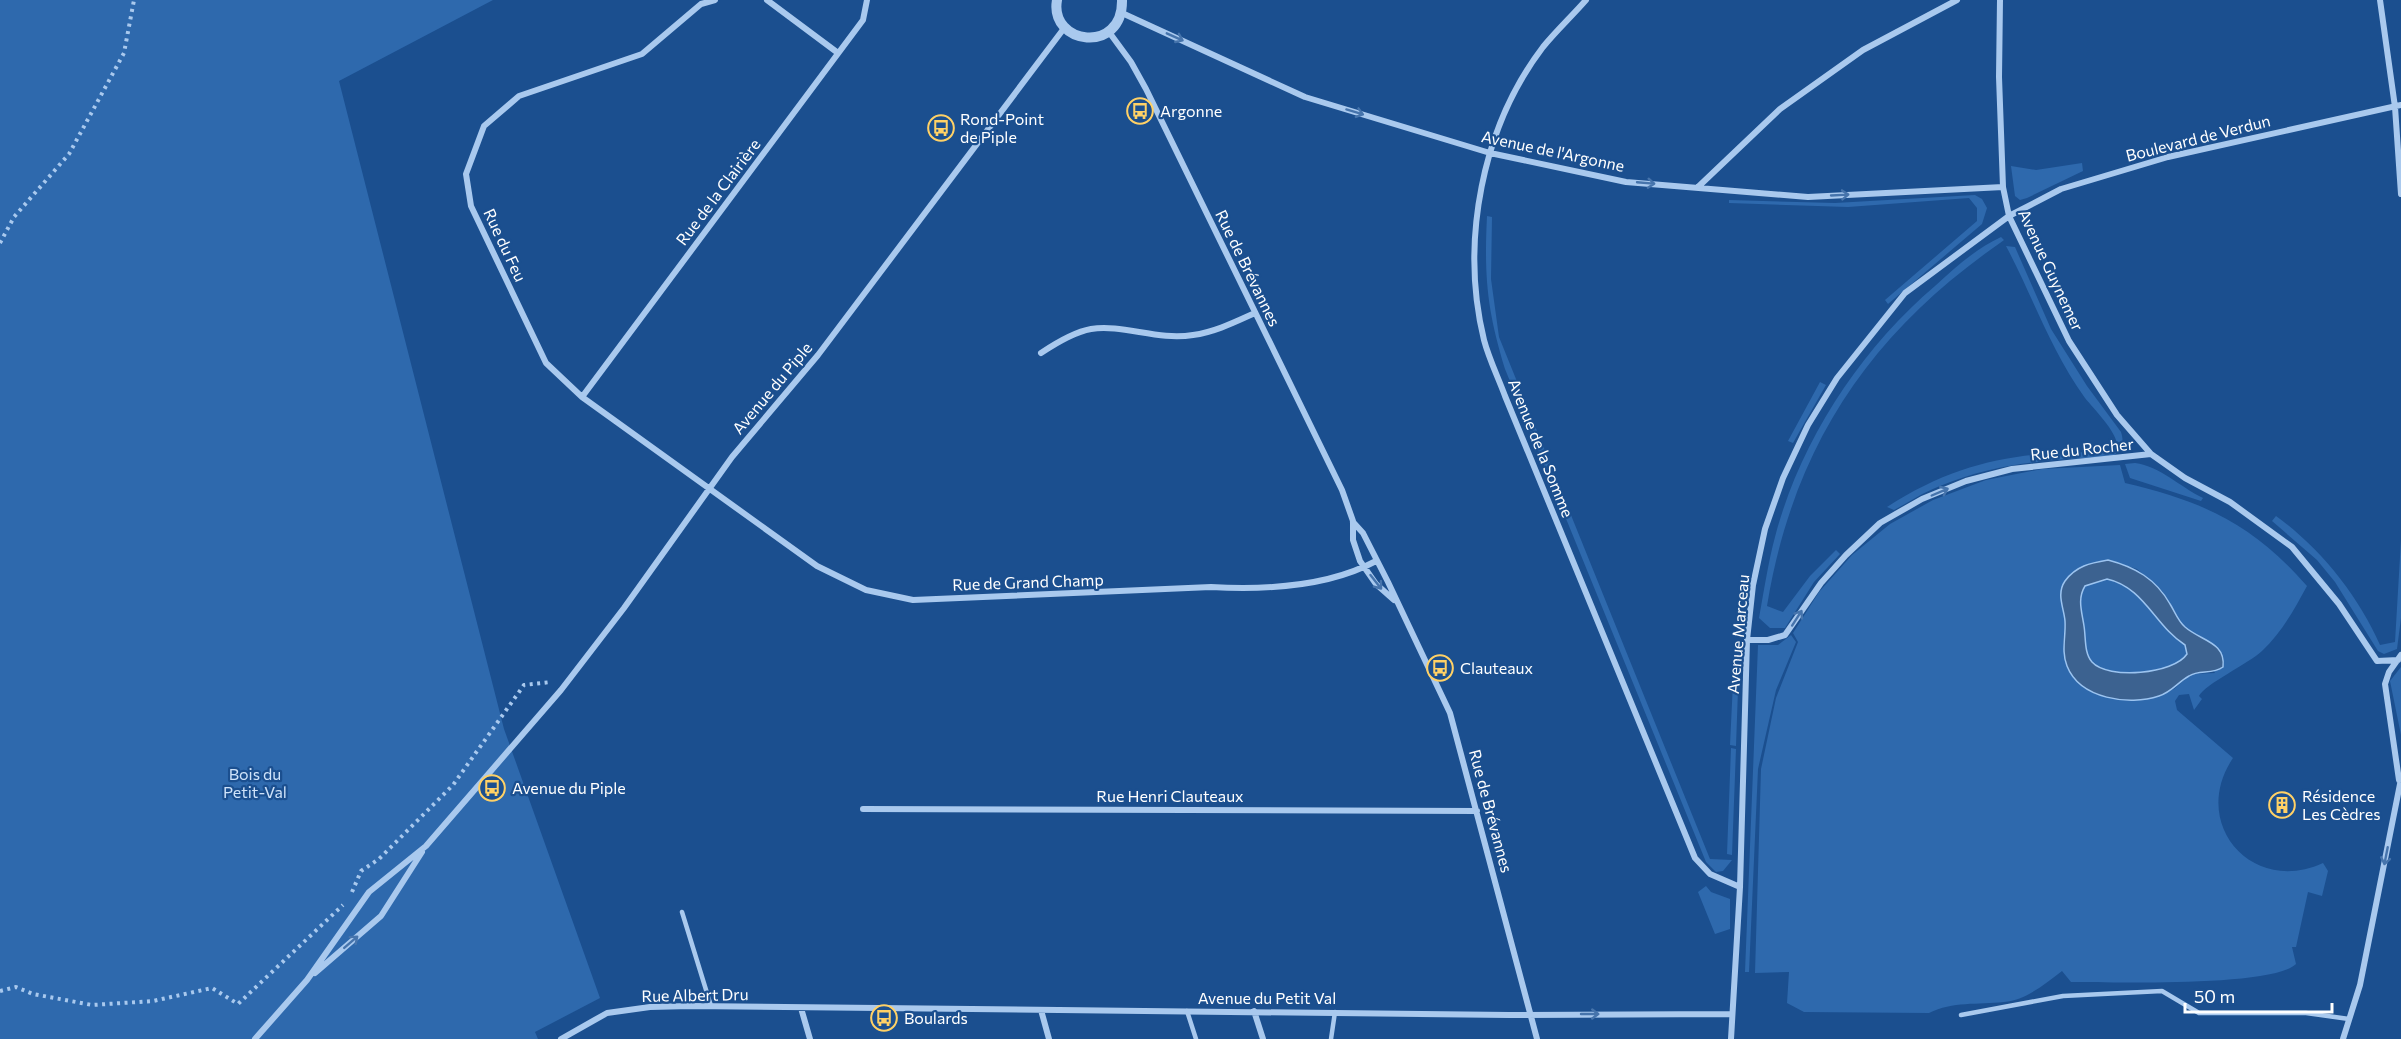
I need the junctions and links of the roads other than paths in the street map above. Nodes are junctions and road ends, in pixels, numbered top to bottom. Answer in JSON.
{"nodes":[{"id":1,"x":715,"y":0,"type":"edge"},
{"id":2,"x":767,"y":0,"type":"edge"},
{"id":3,"x":867,"y":0,"type":"edge"},
{"id":4,"x":1057,"y":0,"type":"edge"},
{"id":5,"x":1122,"y":0,"type":"edge"},
{"id":6,"x":1586,"y":0,"type":"edge"},
{"id":7,"x":1957,"y":0,"type":"edge"},
{"id":8,"x":2000,"y":0,"type":"edge"},
{"id":9,"x":2380,"y":0,"type":"edge"},
{"id":10,"x":1122,"y":13,"type":"junction"},
{"id":11,"x":1065,"y":27,"type":"junction"},
{"id":12,"x":1109,"y":32,"type":"junction"},
{"id":13,"x":838,"y":53,"type":"junction"},
{"id":14,"x":2398,"y":106,"type":"edge"},
{"id":15,"x":1490,"y":153,"type":"junction"},
{"id":16,"x":2003,"y":187,"type":"junction"},
{"id":17,"x":1698,"y":188,"type":"junction"},
{"id":18,"x":2401,"y":194,"type":"edge"},
{"id":19,"x":2009,"y":216,"type":"junction"},
{"id":20,"x":1255,"y":313,"type":"junction"},
{"id":21,"x":1041,"y":353,"type":"dead end"},
{"id":22,"x":582,"y":397,"type":"junction"},
{"id":23,"x":2151,"y":454,"type":"junction"},
{"id":24,"x":708,"y":488,"type":"junction"},
{"id":25,"x":1353,"y":521,"type":"junction"},
{"id":26,"x":1376,"y":561,"type":"junction"},
{"id":27,"x":1365,"y":567,"type":"junction"},
{"id":28,"x":1394,"y":600,"type":"junction"},
{"id":29,"x":1747,"y":640,"type":"junction"},
{"id":30,"x":2399,"y":657,"type":"edge"},
{"id":31,"x":2400,"y":779,"type":"edge"},
{"id":32,"x":863,"y":809,"type":"dead end"},
{"id":33,"x":1477,"y":811,"type":"junction"},
{"id":34,"x":426,"y":846,"type":"junction"},
{"id":35,"x":1740,"y":887,"type":"junction"},
{"id":36,"x":682,"y":912,"type":"dead end"},
{"id":37,"x":307,"y":980,"type":"junction"},
{"id":38,"x":711,"y":1006,"type":"junction"},
{"id":39,"x":801,"y":1008,"type":"junction"},
{"id":40,"x":1041,"y":1010,"type":"junction"},
{"id":41,"x":1187,"y":1011,"type":"junction"},
{"id":42,"x":1254,"y":1011,"type":"junction"},
{"id":43,"x":1335,"y":1012,"type":"junction"},
{"id":44,"x":1732,"y":1014,"type":"junction"},
{"id":45,"x":1531,"y":1015,"type":"junction"},
{"id":46,"x":1961,"y":1015,"type":"dead end"},
{"id":47,"x":2349,"y":1019,"type":"junction"},
{"id":48,"x":255,"y":1039,"type":"edge"},
{"id":49,"x":561,"y":1039,"type":"edge"},
{"id":50,"x":810,"y":1039,"type":"edge"},
{"id":51,"x":1049,"y":1039,"type":"edge"},
{"id":52,"x":1196,"y":1039,"type":"edge"},
{"id":53,"x":1263,"y":1039,"type":"edge"},
{"id":54,"x":1331,"y":1039,"type":"edge"},
{"id":55,"x":1538,"y":1039,"type":"edge"},
{"id":56,"x":1731,"y":1039,"type":"edge"},
{"id":57,"x":2343,"y":1039,"type":"edge"}],
"edges":[{"from":1,"to":22,"type":"street","name":"Rue du Feu"},
{"from":2,"to":13,"type":"street"},
{"from":3,"to":13,"type":"street","name":"Rue de la Clairière"},
{"from":4,"to":11,"type":"street"},
{"from":5,"to":10,"type":"street"},
{"from":6,"to":15,"type":"street","name":"Avenue de la Somme"},
{"from":7,"to":17,"type":"street"},
{"from":8,"to":16,"type":"street","name":"Avenue Guynemer"},
{"from":9,"to":14,"type":"street"},
{"from":10,"to":12,"type":"street"},
{"from":10,"to":15,"type":"street","name":"Avenue de l'Argonne","one_way":true},
{"from":11,"to":12,"type":"street"},
{"from":11,"to":24,"type":"street","name":"Avenue du Piple"},
{"from":12,"to":20,"type":"street","name":"Rue de Brévannes"},
{"from":13,"to":22,"type":"street","name":"Rue de la Clairière"},
{"from":14,"to":18,"type":"street"},
{"from":14,"to":19,"type":"street","name":"Boulevard de Verdun"},
{"from":15,"to":17,"type":"street","name":"Avenue de l'Argonne","one_way":true},
{"from":15,"to":35,"type":"street","name":"Avenue de la Somme"},
{"from":17,"to":16,"type":"street","name":"Avenue de l'Argonne","one_way":true},
{"from":16,"to":19,"type":"street","name":"Avenue Guynemer"},
{"from":19,"to":23,"type":"street","name":"Avenue Guynemer"},
{"from":19,"to":29,"type":"street","name":"Avenue Marceau"},
{"from":20,"to":21,"type":"street"},
{"from":20,"to":25,"type":"street","name":"Rue de Brévannes"},
{"from":22,"to":24,"type":"street","name":"Rue du Feu"},
{"from":29,"to":23,"type":"street","name":"Rue du Rocher","one_way":true},
{"from":23,"to":30,"type":"street","name":"Rue du Rocher"},
{"from":24,"to":27,"type":"street","name":"Rue de Grand Champ"},
{"from":24,"to":34,"type":"street","name":"Avenue du Piple"},
{"from":25,"to":26,"type":"street","name":"Rue de Brévannes"},
{"from":25,"to":27,"type":"street","name":"Rue de Brévannes"},
{"from":26,"to":27,"type":"street","name":"Rue de Grand Champ"},
{"from":26,"to":28,"type":"street","name":"Rue de Brévannes"},
{"from":27,"to":28,"type":"street","name":"Rue de Brévannes","one_way":true},
{"from":28,"to":33,"type":"street","name":"Rue de Brévannes"},
{"from":29,"to":35,"type":"street","name":"Avenue Marceau"},
{"from":30,"to":31,"type":"street"},
{"from":31,"to":47,"type":"street","one_way":true},
{"from":32,"to":33,"type":"street","name":"Rue Henri Clauteaux"},
{"from":33,"to":45,"type":"street","name":"Rue de Brévannes"},
{"from":34,"to":37,"type":"street","name":"Avenue du Piple"},
{"from":37,"to":34,"type":"street","name":"Avenue du Piple","one_way":true},
{"from":35,"to":44,"type":"street","name":"Avenue Marceau"},
{"from":36,"to":38,"type":"lane"},
{"from":37,"to":48,"type":"street","name":"Avenue du Piple"},
{"from":38,"to":39,"type":"street","name":"Rue Albert Dru"},
{"from":38,"to":49,"type":"street","name":"Rue Albert Dru"},
{"from":39,"to":40,"type":"street","name":"Avenue du Petit Val"},
{"from":39,"to":50,"type":"street"},
{"from":40,"to":41,"type":"street","name":"Avenue du Petit Val"},
{"from":40,"to":51,"type":"street"},
{"from":41,"to":42,"type":"street","name":"Avenue du Petit Val"},
{"from":41,"to":52,"type":"lane"},
{"from":42,"to":43,"type":"street","name":"Avenue du Petit Val"},
{"from":42,"to":53,"type":"street"},
{"from":43,"to":45,"type":"street","name":"Avenue du Petit Val"},
{"from":43,"to":54,"type":"lane"},
{"from":45,"to":44,"type":"street","name":"Avenue du Petit Val","one_way":true},
{"from":44,"to":56,"type":"street","name":"Avenue Marceau"},
{"from":45,"to":55,"type":"street","name":"Rue de Brévannes"},
{"from":46,"to":47,"type":"lane"},
{"from":47,"to":57,"type":"street"}]}
